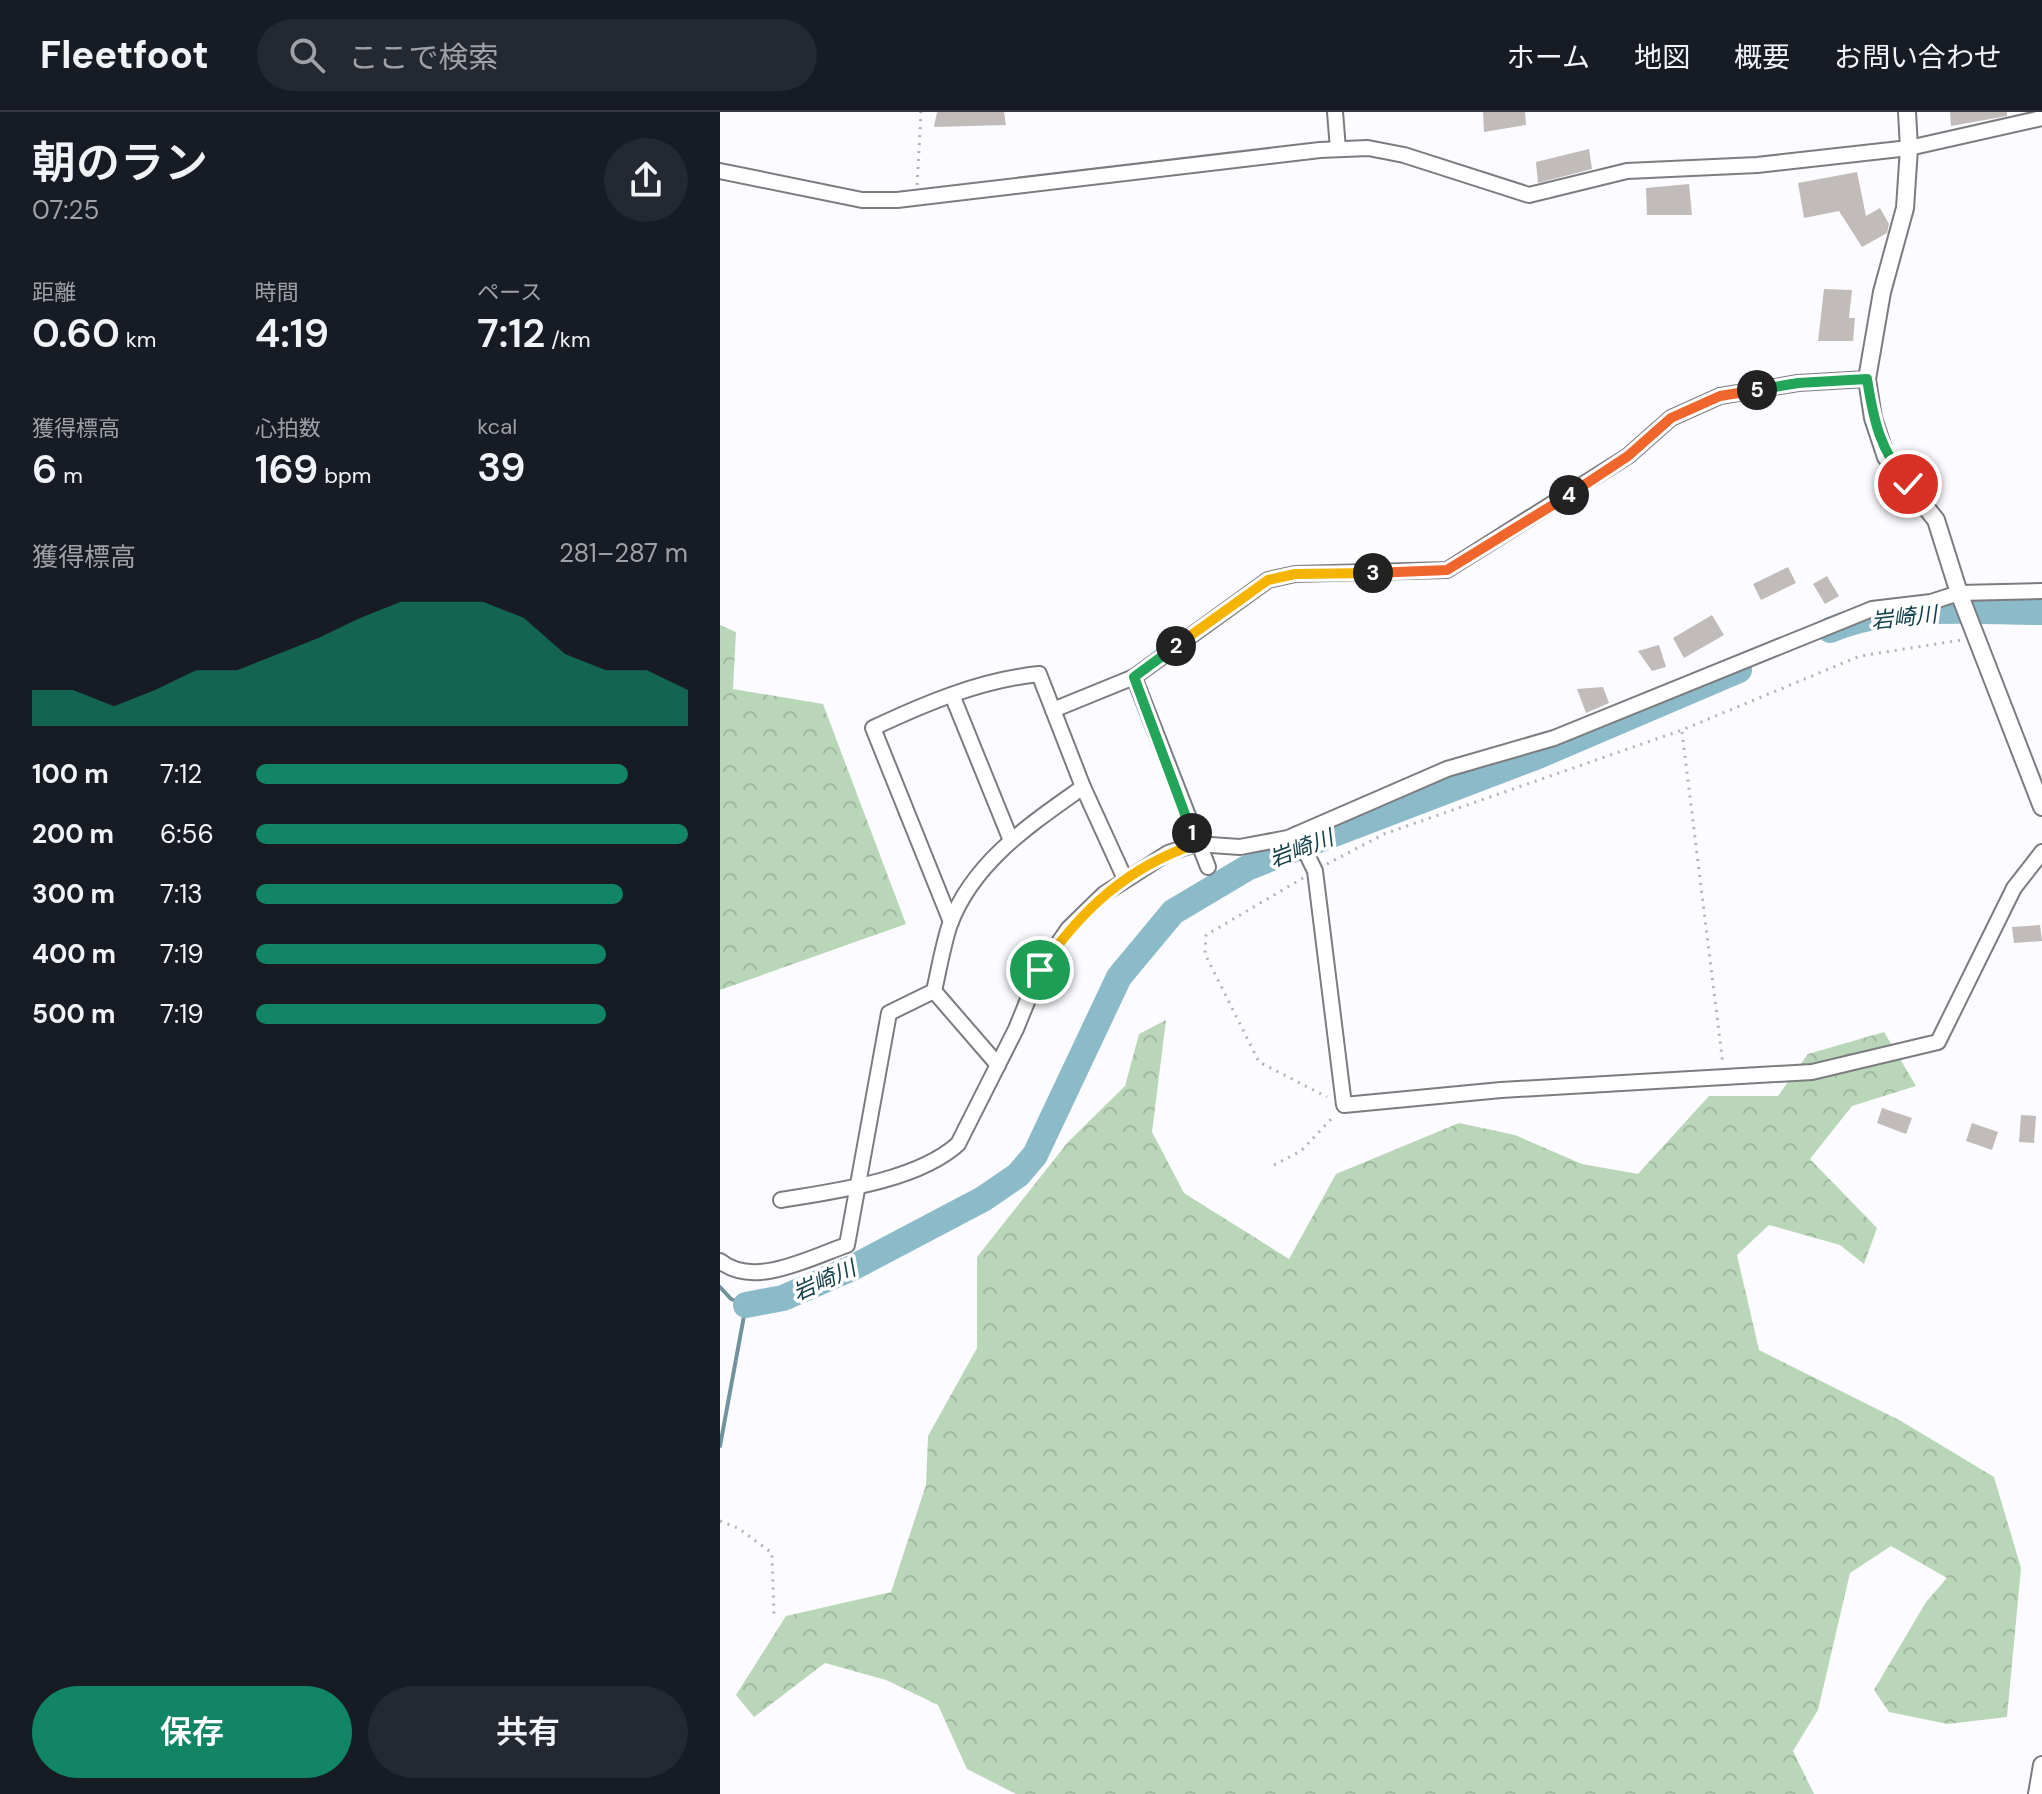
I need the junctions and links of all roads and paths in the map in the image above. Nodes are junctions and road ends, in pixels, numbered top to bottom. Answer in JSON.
{"nodes":[{"id":1,"x":921,"y":112,"type":"edge"},
{"id":2,"x":1335,"y":112,"type":"edge"},
{"id":3,"x":1907,"y":112,"type":"edge"},
{"id":4,"x":2042,"y":118,"type":"edge"},
{"id":5,"x":1909,"y":148,"type":"junction"},
{"id":6,"x":1338,"y":149,"type":"junction"},
{"id":7,"x":720,"y":171,"type":"edge"},
{"id":8,"x":916,"y":197,"type":"junction"},
{"id":9,"x":1867,"y":379,"type":"junction"},
{"id":10,"x":2042,"y":591,"type":"edge"},
{"id":11,"x":1961,"y":597,"type":"junction"},
{"id":12,"x":1976,"y":635,"type":"junction"},
{"id":13,"x":1134,"y":677,"type":"junction"},
{"id":14,"x":952,"y":695,"type":"junction"},
{"id":15,"x":1053,"y":710,"type":"junction"},
{"id":16,"x":1682,"y":730,"type":"junction"},
{"id":17,"x":1083,"y":787,"type":"junction"},
{"id":18,"x":2042,"y":807,"type":"edge"},
{"id":19,"x":1297,"y":834,"type":"junction"},
{"id":20,"x":1010,"y":838,"type":"junction"},
{"id":21,"x":1196,"y":844,"type":"junction"},
{"id":22,"x":2042,"y":852,"type":"edge"},
{"id":23,"x":1208,"y":867,"type":"dead end"},
{"id":24,"x":1315,"y":871,"type":"junction"},
{"id":25,"x":1125,"y":879,"type":"junction"},
{"id":26,"x":951,"y":922,"type":"junction"},
{"id":27,"x":934,"y":991,"type":"junction"},
{"id":28,"x":998,"y":1065,"type":"junction"},
{"id":29,"x":1724,"y":1077,"type":"junction"},
{"id":30,"x":1344,"y":1105,"type":"junction"},
{"id":31,"x":1274,"y":1165,"type":"dead end"},
{"id":32,"x":858,"y":1186,"type":"junction"},
{"id":33,"x":781,"y":1200,"type":"dead end"},
{"id":34,"x":720,"y":1261,"type":"edge"},
{"id":35,"x":720,"y":1521,"type":"edge"},
{"id":36,"x":774,"y":1617,"type":"dead end"},
{"id":37,"x":2042,"y":1765,"type":"edge"},
{"id":38,"x":2037,"y":1794,"type":"edge"}],
"edges":[{"from":1,"to":8,"type":"path"},
{"from":2,"to":6,"type":"street"},
{"from":3,"to":5,"type":"street"},
{"from":4,"to":5,"type":"street"},
{"from":5,"to":6,"type":"street"},
{"from":5,"to":9,"type":"street"},
{"from":6,"to":8,"type":"street"},
{"from":7,"to":8,"type":"street"},
{"from":9,"to":11,"type":"street"},
{"from":9,"to":13,"type":"street"},
{"from":10,"to":11,"type":"street"},
{"from":11,"to":12,"type":"street"},
{"from":11,"to":19,"type":"street"},
{"from":12,"to":16,"type":"path"},
{"from":12,"to":18,"type":"street"},
{"from":13,"to":15,"type":"street"},
{"from":13,"to":21,"type":"street"},
{"from":14,"to":15,"type":"street"},
{"from":14,"to":20,"type":"street"},
{"from":14,"to":26,"type":"street"},
{"from":15,"to":17,"type":"street"},
{"from":16,"to":24,"type":"path"},
{"from":16,"to":29,"type":"path"},
{"from":17,"to":20,"type":"street"},
{"from":17,"to":25,"type":"street"},
{"from":19,"to":21,"type":"street"},
{"from":19,"to":24,"type":"street"},
{"from":20,"to":26,"type":"street"},
{"from":21,"to":23,"type":"street"},
{"from":21,"to":25,"type":"street"},
{"from":22,"to":29,"type":"street"},
{"from":24,"to":30,"type":"street"},
{"from":24,"to":30,"type":"path"},
{"from":25,"to":28,"type":"street"},
{"from":26,"to":27,"type":"street"},
{"from":27,"to":28,"type":"street"},
{"from":27,"to":32,"type":"street"},
{"from":28,"to":32,"type":"street"},
{"from":29,"to":30,"type":"street"},
{"from":30,"to":31,"type":"path"},
{"from":32,"to":33,"type":"street"},
{"from":32,"to":34,"type":"street"},
{"from":35,"to":36,"type":"path"},
{"from":37,"to":38,"type":"street"}]}
